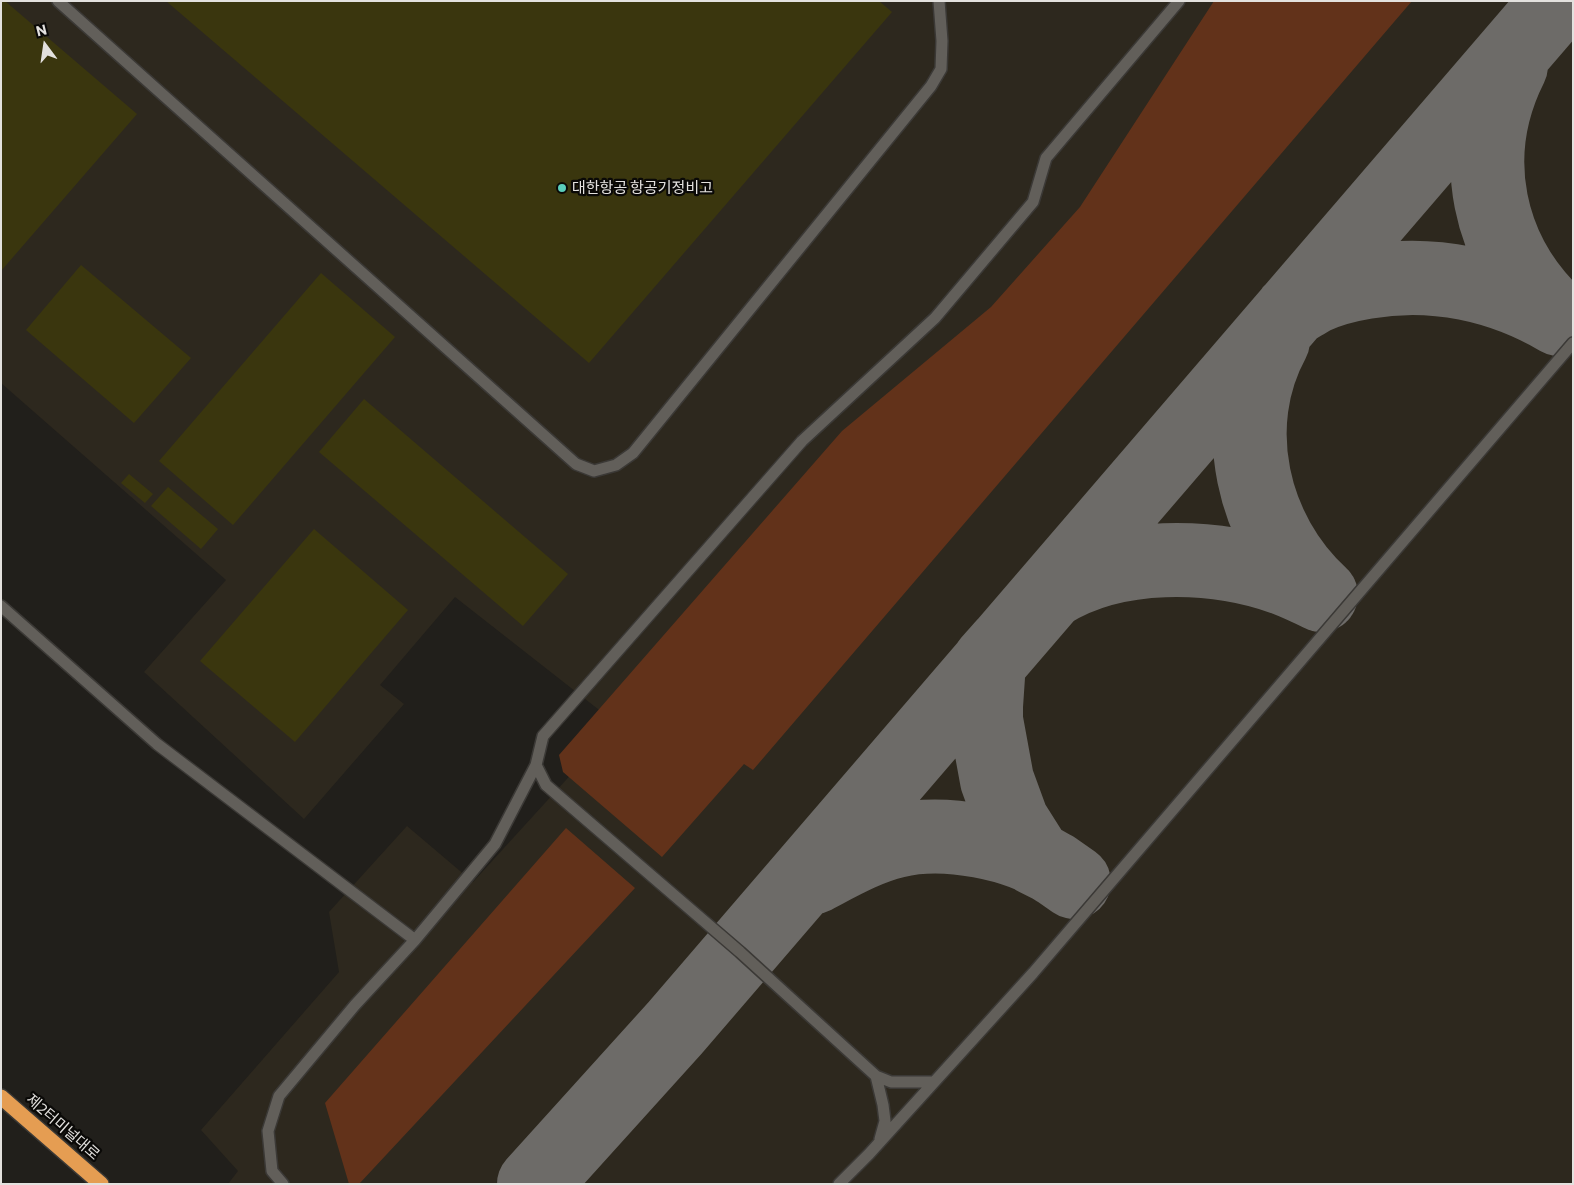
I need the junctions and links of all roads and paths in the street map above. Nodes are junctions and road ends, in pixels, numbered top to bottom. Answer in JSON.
{"nodes":[{"id":1,"x":58,"y":1,"type":"edge"},
{"id":2,"x":939,"y":1,"type":"edge"},
{"id":3,"x":1179,"y":1,"type":"edge"},
{"id":4,"x":1573,"y":343,"type":"edge"},
{"id":5,"x":1,"y":606,"type":"edge"},
{"id":6,"x":536,"y":765,"type":"junction"},
{"id":7,"x":415,"y":940,"type":"junction"},
{"id":8,"x":876,"y":1076,"type":"junction"},
{"id":9,"x":934,"y":1082,"type":"junction"},
{"id":10,"x":1,"y":1097,"type":"edge"},
{"id":11,"x":868,"y":1154,"type":"junction"},
{"id":12,"x":101,"y":1184,"type":"edge"},
{"id":13,"x":283,"y":1184,"type":"edge"},
{"id":14,"x":839,"y":1184,"type":"edge"}],
"edges":[{"from":1,"to":2,"type":"lane"},
{"from":3,"to":6,"type":"lane"},
{"from":4,"to":9,"type":"lane"},
{"from":5,"to":7,"type":"lane"},
{"from":6,"to":7,"type":"lane"},
{"from":6,"to":8,"type":"lane"},
{"from":7,"to":13,"type":"lane"},
{"from":8,"to":9,"type":"lane"},
{"from":8,"to":11,"type":"lane"},
{"from":9,"to":11,"type":"lane"},
{"from":10,"to":12,"type":"highway","name":"제2터미널대로"},
{"from":11,"to":14,"type":"lane"}]}
